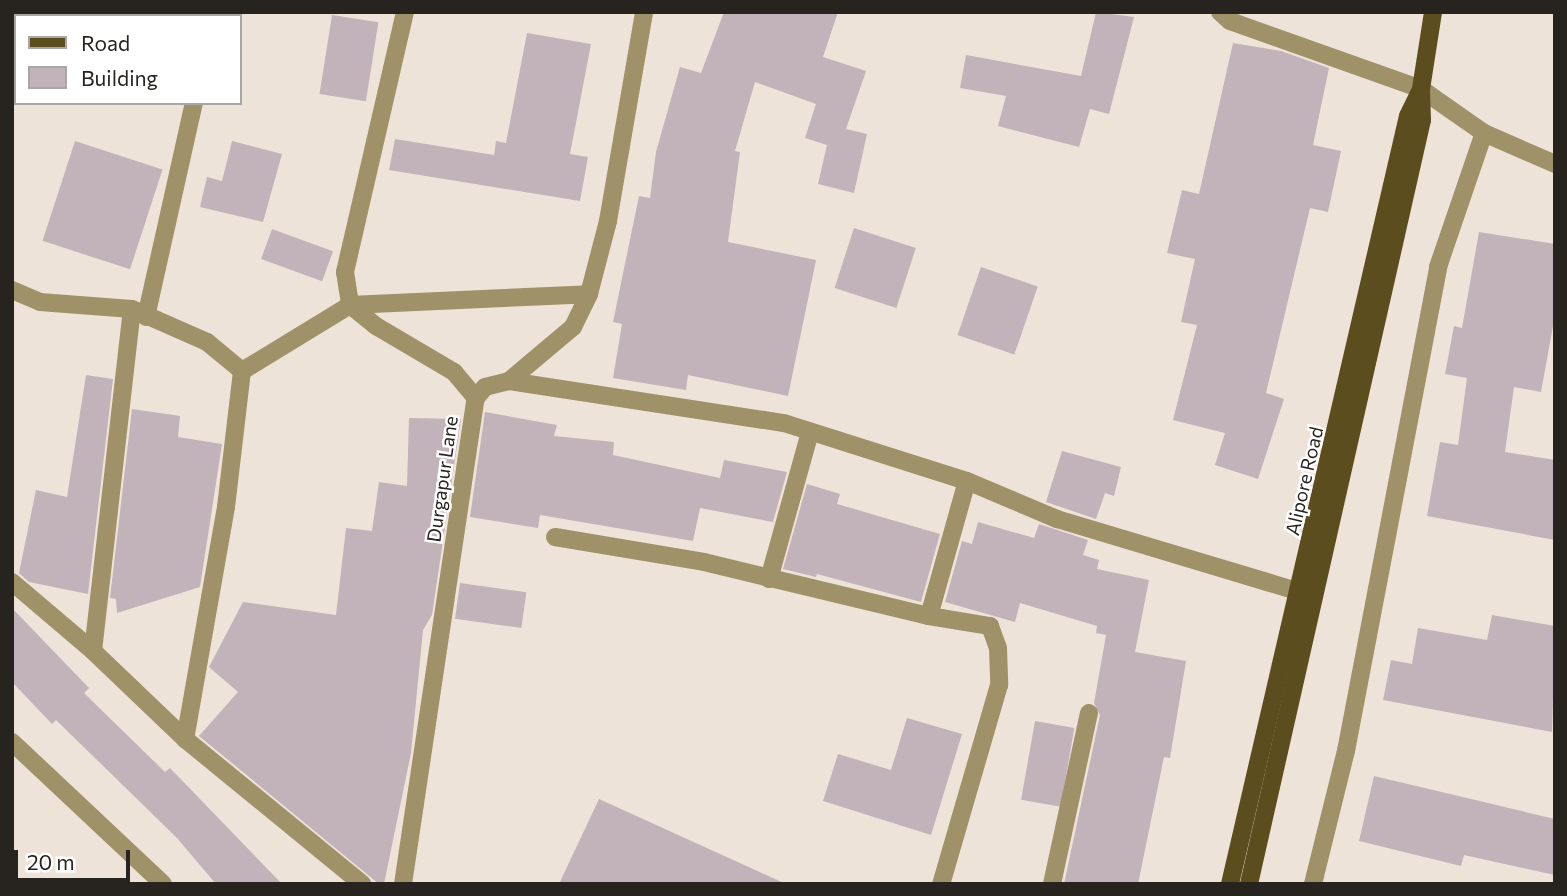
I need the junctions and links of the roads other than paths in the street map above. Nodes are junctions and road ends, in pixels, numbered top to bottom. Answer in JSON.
{"nodes":[{"id":1,"x":644,"y":12,"type":"edge"},
{"id":2,"x":1220,"y":12,"type":"edge"},
{"id":3,"x":1433,"y":12,"type":"edge"},
{"id":4,"x":399,"y":13,"type":"edge"},
{"id":5,"x":1421,"y":89,"type":"junction"},
{"id":6,"x":193,"y":105,"type":"edge"},
{"id":7,"x":1415,"y":118,"type":"junction"},
{"id":8,"x":1484,"y":133,"type":"junction"},
{"id":9,"x":1555,"y":164,"type":"edge"},
{"id":10,"x":12,"y":290,"type":"edge"},
{"id":11,"x":589,"y":294,"type":"junction"},
{"id":12,"x":350,"y":305,"type":"junction"},
{"id":13,"x":139,"y":313,"type":"junction"},
{"id":14,"x":242,"y":371,"type":"junction"},
{"id":15,"x":509,"y":381,"type":"junction"},
{"id":16,"x":475,"y":398,"type":"junction"},
{"id":17,"x":810,"y":432,"type":"junction"},
{"id":18,"x":967,"y":481,"type":"junction"},
{"id":19,"x":555,"y":537,"type":"dead end"},
{"id":20,"x":769,"y":579,"type":"junction"},
{"id":21,"x":12,"y":582,"type":"edge"},
{"id":22,"x":1301,"y":592,"type":"junction"},
{"id":23,"x":929,"y":616,"type":"junction"},
{"id":24,"x":93,"y":651,"type":"junction"},
{"id":25,"x":1089,"y":713,"type":"dead end"},
{"id":26,"x":185,"y":739,"type":"junction"},
{"id":27,"x":12,"y":742,"type":"edge"},
{"id":28,"x":163,"y":884,"type":"edge"},
{"id":29,"x":362,"y":884,"type":"edge"},
{"id":30,"x":403,"y":884,"type":"edge"},
{"id":31,"x":941,"y":884,"type":"edge"},
{"id":32,"x":1052,"y":884,"type":"edge"},
{"id":33,"x":1230,"y":884,"type":"edge"},
{"id":34,"x":1249,"y":884,"type":"edge"},
{"id":35,"x":1313,"y":884,"type":"edge"}],
"edges":[{"from":1,"to":11,"type":"street","name":"Durgapur Lane"},
{"from":2,"to":5,"type":"street"},
{"from":3,"to":5,"type":"main road","name":"Alipore Road"},
{"from":4,"to":12,"type":"street"},
{"from":5,"to":7,"type":"main road","name":"Alipore Road"},
{"from":5,"to":8,"type":"street"},
{"from":6,"to":13,"type":"street"},
{"from":7,"to":22,"type":"main road","name":"Alipore Road"},
{"from":7,"to":34,"type":"main road","name":"Alipore Road"},
{"from":8,"to":9,"type":"street"},
{"from":8,"to":35,"type":"street"},
{"from":10,"to":13,"type":"street"},
{"from":11,"to":12,"type":"street"},
{"from":11,"to":15,"type":"street","name":"Durgapur Lane"},
{"from":12,"to":14,"type":"street"},
{"from":12,"to":16,"type":"street"},
{"from":13,"to":14,"type":"street"},
{"from":13,"to":24,"type":"street"},
{"from":14,"to":26,"type":"street"},
{"from":15,"to":16,"type":"street","name":"Durgapur Lane"},
{"from":15,"to":17,"type":"street"},
{"from":16,"to":30,"type":"street","name":"Durgapur Lane"},
{"from":17,"to":18,"type":"street"},
{"from":17,"to":20,"type":"street"},
{"from":18,"to":22,"type":"street"},
{"from":18,"to":23,"type":"street"},
{"from":19,"to":20,"type":"street"},
{"from":20,"to":23,"type":"street"},
{"from":21,"to":24,"type":"street"},
{"from":22,"to":33,"type":"main road","name":"Alipore Road"},
{"from":23,"to":31,"type":"street"},
{"from":24,"to":26,"type":"street"},
{"from":25,"to":32,"type":"street"},
{"from":26,"to":29,"type":"street"},
{"from":27,"to":28,"type":"street"}]}
